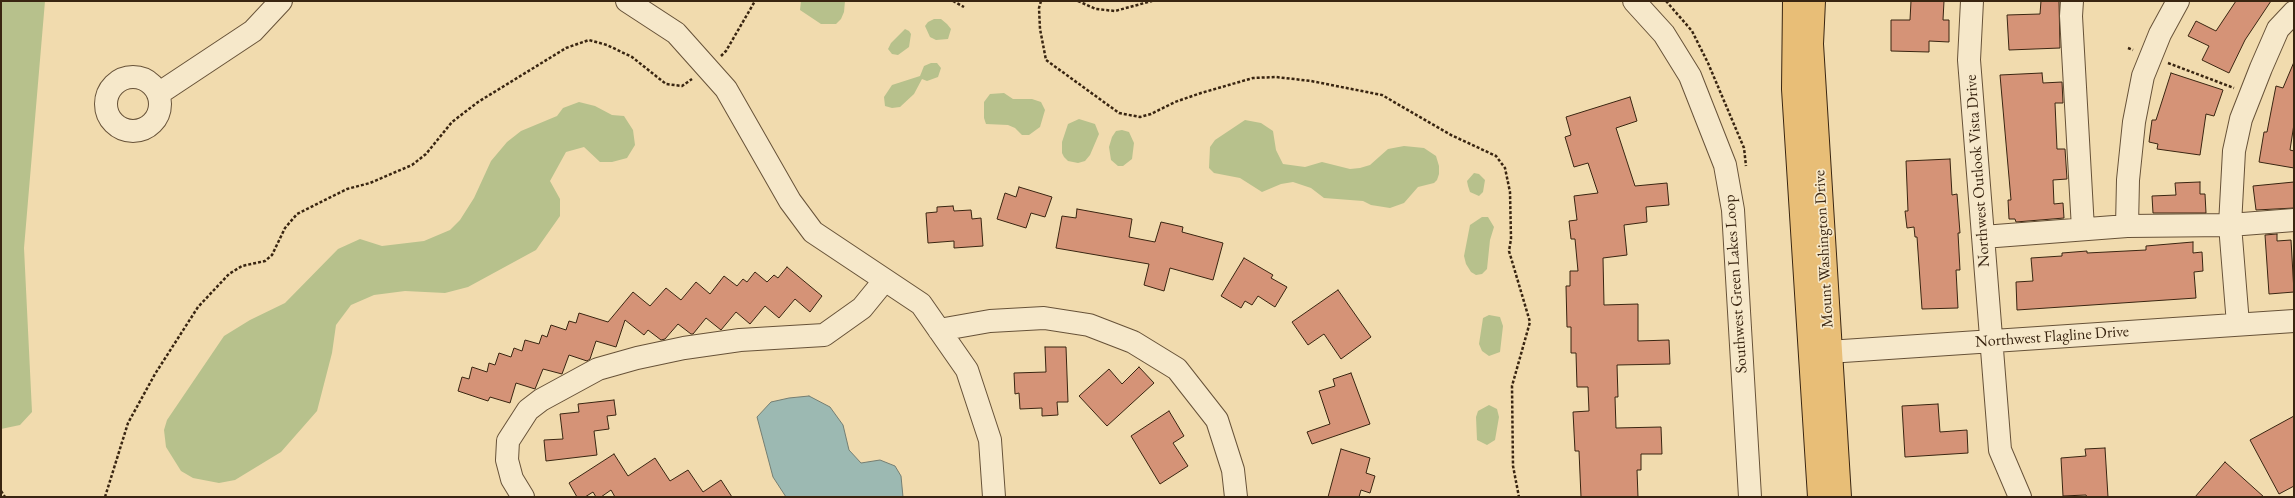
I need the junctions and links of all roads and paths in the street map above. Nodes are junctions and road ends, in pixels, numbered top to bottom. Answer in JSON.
{"nodes":[{"id":1,"x":281,"y":1,"type":"edge"},
{"id":2,"x":627,"y":1,"type":"edge"},
{"id":3,"x":755,"y":1,"type":"edge"},
{"id":4,"x":953,"y":1,"type":"edge"},
{"id":5,"x":1040,"y":1,"type":"edge"},
{"id":6,"x":1078,"y":1,"type":"edge"},
{"id":7,"x":1152,"y":1,"type":"edge"},
{"id":8,"x":1634,"y":1,"type":"edge"},
{"id":9,"x":1794,"y":1,"type":"edge"},
{"id":10,"x":1814,"y":1,"type":"edge"},
{"id":11,"x":1972,"y":1,"type":"edge"},
{"id":12,"x":2072,"y":1,"type":"edge"},
{"id":13,"x":2178,"y":1,"type":"edge"},
{"id":14,"x":964,"y":7,"type":"dead end"},
{"id":15,"x":2294,"y":12,"type":"edge"},
{"id":16,"x":2128,"y":48,"type":"dead end"},
{"id":17,"x":2151,"y":57,"type":"junction"},
{"id":18,"x":707,"y":68,"type":"junction"},
{"id":19,"x":158,"y":94,"type":"dead end"},
{"id":20,"x":2249,"y":94,"type":"junction"},
{"id":21,"x":2294,"y":220,"type":"edge"},
{"id":22,"x":2230,"y":225,"type":"junction"},
{"id":23,"x":2127,"y":226,"type":"junction"},
{"id":24,"x":2083,"y":229,"type":"junction"},
{"id":25,"x":1983,"y":237,"type":"junction"},
{"id":26,"x":884,"y":281,"type":"junction"},
{"id":27,"x":2294,"y":321,"type":"edge"},
{"id":28,"x":2238,"y":324,"type":"junction"},
{"id":29,"x":939,"y":330,"type":"junction"},
{"id":30,"x":1991,"y":342,"type":"junction"},
{"id":31,"x":1820,"y":353,"type":"junction"},
{"id":32,"x":1,"y":491,"type":"edge"},
{"id":33,"x":4,"y":497,"type":"edge"},
{"id":34,"x":105,"y":497,"type":"edge"},
{"id":35,"x":523,"y":497,"type":"edge"},
{"id":36,"x":994,"y":497,"type":"edge"},
{"id":37,"x":1236,"y":497,"type":"edge"},
{"id":38,"x":1519,"y":497,"type":"edge"},
{"id":39,"x":1750,"y":497,"type":"edge"},
{"id":40,"x":1819,"y":497,"type":"edge"},
{"id":41,"x":1840,"y":497,"type":"edge"},
{"id":42,"x":2020,"y":497,"type":"edge"}],
"edges":[{"from":1,"to":19,"type":"street"},
{"from":2,"to":18,"type":"street"},
{"from":3,"to":18,"type":"path"},
{"from":4,"to":14,"type":"path"},
{"from":5,"to":38,"type":"path"},
{"from":6,"to":7,"type":"path"},
{"from":8,"to":39,"type":"street","name":"Southwest Green Lakes Loop"},
{"from":9,"to":31,"type":"main road","name":"Mount Washington Drive"},
{"from":10,"to":31,"type":"main road","name":"Mount Washington Drive"},
{"from":11,"to":25,"type":"street","name":"Northwest Outlook Vista Drive"},
{"from":12,"to":24,"type":"street"},
{"from":13,"to":17,"type":"street"},
{"from":15,"to":20,"type":"street"},
{"from":16,"to":17,"type":"path"},
{"from":17,"to":20,"type":"path"},
{"from":17,"to":23,"type":"street"},
{"from":18,"to":26,"type":"street"},
{"from":18,"to":34,"type":"path"},
{"from":20,"to":22,"type":"street"},
{"from":21,"to":22,"type":"street"},
{"from":22,"to":23,"type":"street"},
{"from":22,"to":28,"type":"street"},
{"from":23,"to":24,"type":"street"},
{"from":24,"to":25,"type":"street"},
{"from":25,"to":30,"type":"street","name":"Northwest Outlook Vista Drive"},
{"from":26,"to":29,"type":"street"},
{"from":26,"to":35,"type":"street"},
{"from":27,"to":28,"type":"street","name":"Northwest Flagline Drive"},
{"from":28,"to":30,"type":"street","name":"Northwest Flagline Drive"},
{"from":29,"to":36,"type":"street"},
{"from":29,"to":37,"type":"street"},
{"from":30,"to":31,"type":"street","name":"Northwest Flagline Drive"},
{"from":30,"to":42,"type":"street","name":"Northwest Outlook Vista Drive"},
{"from":31,"to":40,"type":"main road","name":"Mount Washington Drive"},
{"from":31,"to":41,"type":"main road","name":"Mount Washington Drive"},
{"from":32,"to":33,"type":"path"}]}
